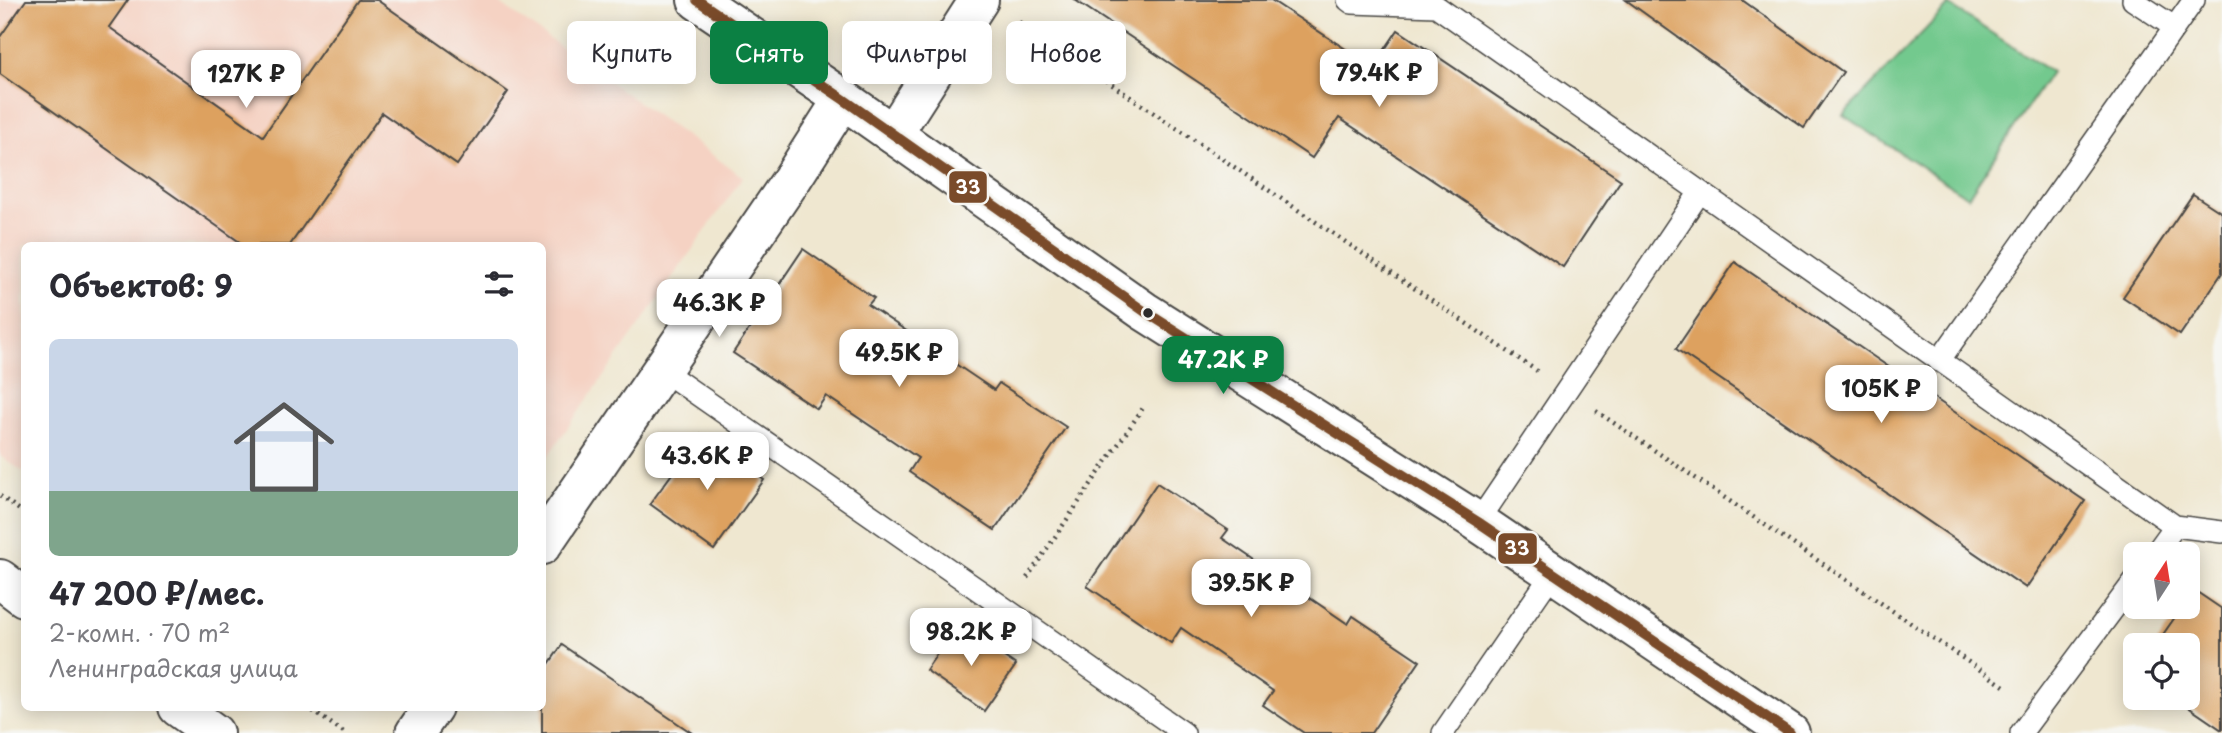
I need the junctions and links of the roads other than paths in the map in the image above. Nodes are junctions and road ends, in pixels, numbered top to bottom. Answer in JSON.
{"nodes":[{"id":1,"x":697,"y":0,"type":"edge"},
{"id":2,"x":979,"y":0,"type":"edge"},
{"id":3,"x":1348,"y":0,"type":"edge"},
{"id":4,"x":2133,"y":0,"type":"edge"},
{"id":5,"x":2193,"y":0,"type":"edge"},
{"id":6,"x":2174,"y":27,"type":"junction"},
{"id":7,"x":843,"y":99,"type":"junction"},
{"id":8,"x":893,"y":134,"type":"junction"},
{"id":9,"x":1700,"y":192,"type":"junction"},
{"id":10,"x":1939,"y":361,"type":"junction"},
{"id":11,"x":662,"y":370,"type":"junction"},
{"id":12,"x":1478,"y":522,"type":"junction"},
{"id":13,"x":2175,"y":526,"type":"junction"},
{"id":14,"x":2222,"y":531,"type":"edge"},
{"id":15,"x":546,"y":539,"type":"edge"},
{"id":16,"x":2163,"y":542,"type":"edge"},
{"id":17,"x":1552,"y":574,"type":"junction"},
{"id":18,"x":0,"y":579,"type":"edge"},
{"id":19,"x":21,"y":595,"type":"edge"},
{"id":20,"x":2123,"y":596,"type":"edge"},
{"id":21,"x":184,"y":711,"type":"edge"},
{"id":22,"x":430,"y":711,"type":"edge"},
{"id":23,"x":214,"y":733,"type":"edge"},
{"id":24,"x":415,"y":733,"type":"edge"},
{"id":25,"x":1184,"y":733,"type":"edge"},
{"id":26,"x":1443,"y":733,"type":"edge"},
{"id":27,"x":1790,"y":733,"type":"edge"},
{"id":28,"x":2021,"y":733,"type":"edge"}],
"edges":[{"from":1,"to":7,"type":"main road"},
{"from":2,"to":8,"type":"main road"},
{"from":3,"to":9,"type":"lane"},
{"from":4,"to":6,"type":"lane"},
{"from":5,"to":6,"type":"lane"},
{"from":6,"to":10,"type":"lane"},
{"from":7,"to":8,"type":"main road"},
{"from":7,"to":11,"type":"main road"},
{"from":8,"to":12,"type":"main road"},
{"from":9,"to":10,"type":"lane"},
{"from":9,"to":12,"type":"lane"},
{"from":10,"to":13,"type":"lane"},
{"from":11,"to":15,"type":"main road"},
{"from":11,"to":25,"type":"lane"},
{"from":12,"to":17,"type":"main road"},
{"from":13,"to":14,"type":"lane"},
{"from":13,"to":16,"type":"lane"},
{"from":17,"to":26,"type":"lane"},
{"from":17,"to":27,"type":"main road"},
{"from":18,"to":19,"type":"main road"},
{"from":20,"to":28,"type":"lane"},
{"from":21,"to":23,"type":"main road"},
{"from":22,"to":24,"type":"main road"}]}
